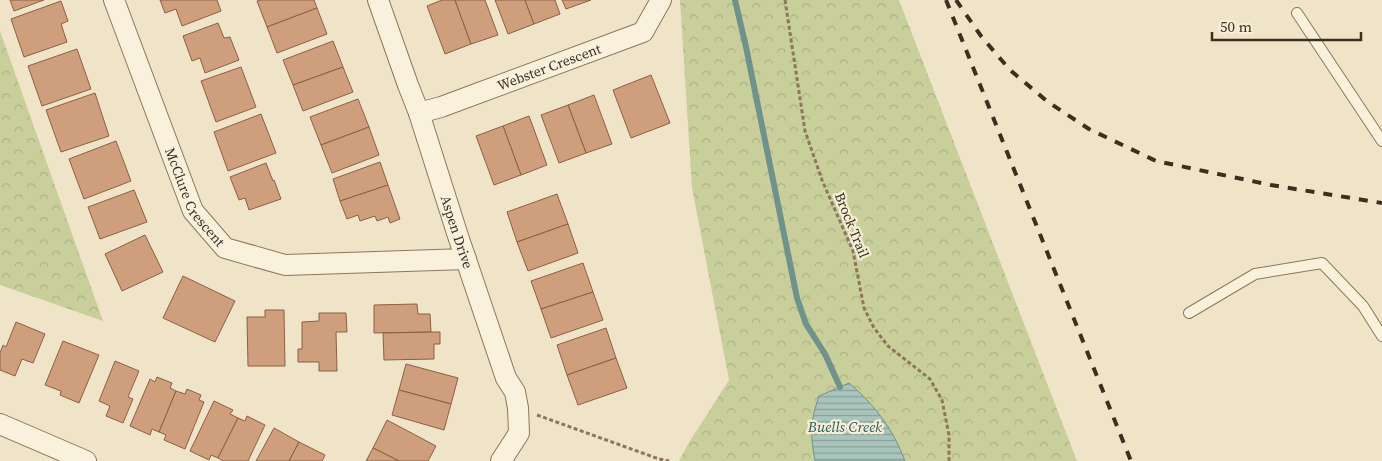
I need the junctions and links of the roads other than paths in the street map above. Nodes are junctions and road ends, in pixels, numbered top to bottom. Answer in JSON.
{"nodes":[{"id":1,"x":114,"y":0,"type":"edge"},
{"id":2,"x":378,"y":0,"type":"edge"},
{"id":3,"x":661,"y":0,"type":"edge"},
{"id":4,"x":1297,"y":13,"type":"dead end"},
{"id":5,"x":419,"y":113,"type":"junction"},
{"id":6,"x":1382,"y":141,"type":"edge"},
{"id":7,"x":466,"y":258,"type":"junction"},
{"id":8,"x":1189,"y":313,"type":"dead end"},
{"id":9,"x":1382,"y":336,"type":"edge"},
{"id":10,"x":0,"y":424,"type":"edge"},
{"id":11,"x":86,"y":461,"type":"edge"},
{"id":12,"x":500,"y":461,"type":"edge"}],
"edges":[{"from":1,"to":7,"type":"street","name":"McClure Crescent"},
{"from":2,"to":5,"type":"street","name":"Aspen Drive"},
{"from":3,"to":5,"type":"street","name":"Webster Crescent"},
{"from":4,"to":6,"type":"lane"},
{"from":5,"to":7,"type":"street","name":"Aspen Drive"},
{"from":7,"to":12,"type":"street","name":"Aspen Drive"},
{"from":8,"to":9,"type":"lane"},
{"from":10,"to":11,"type":"street"}]}
